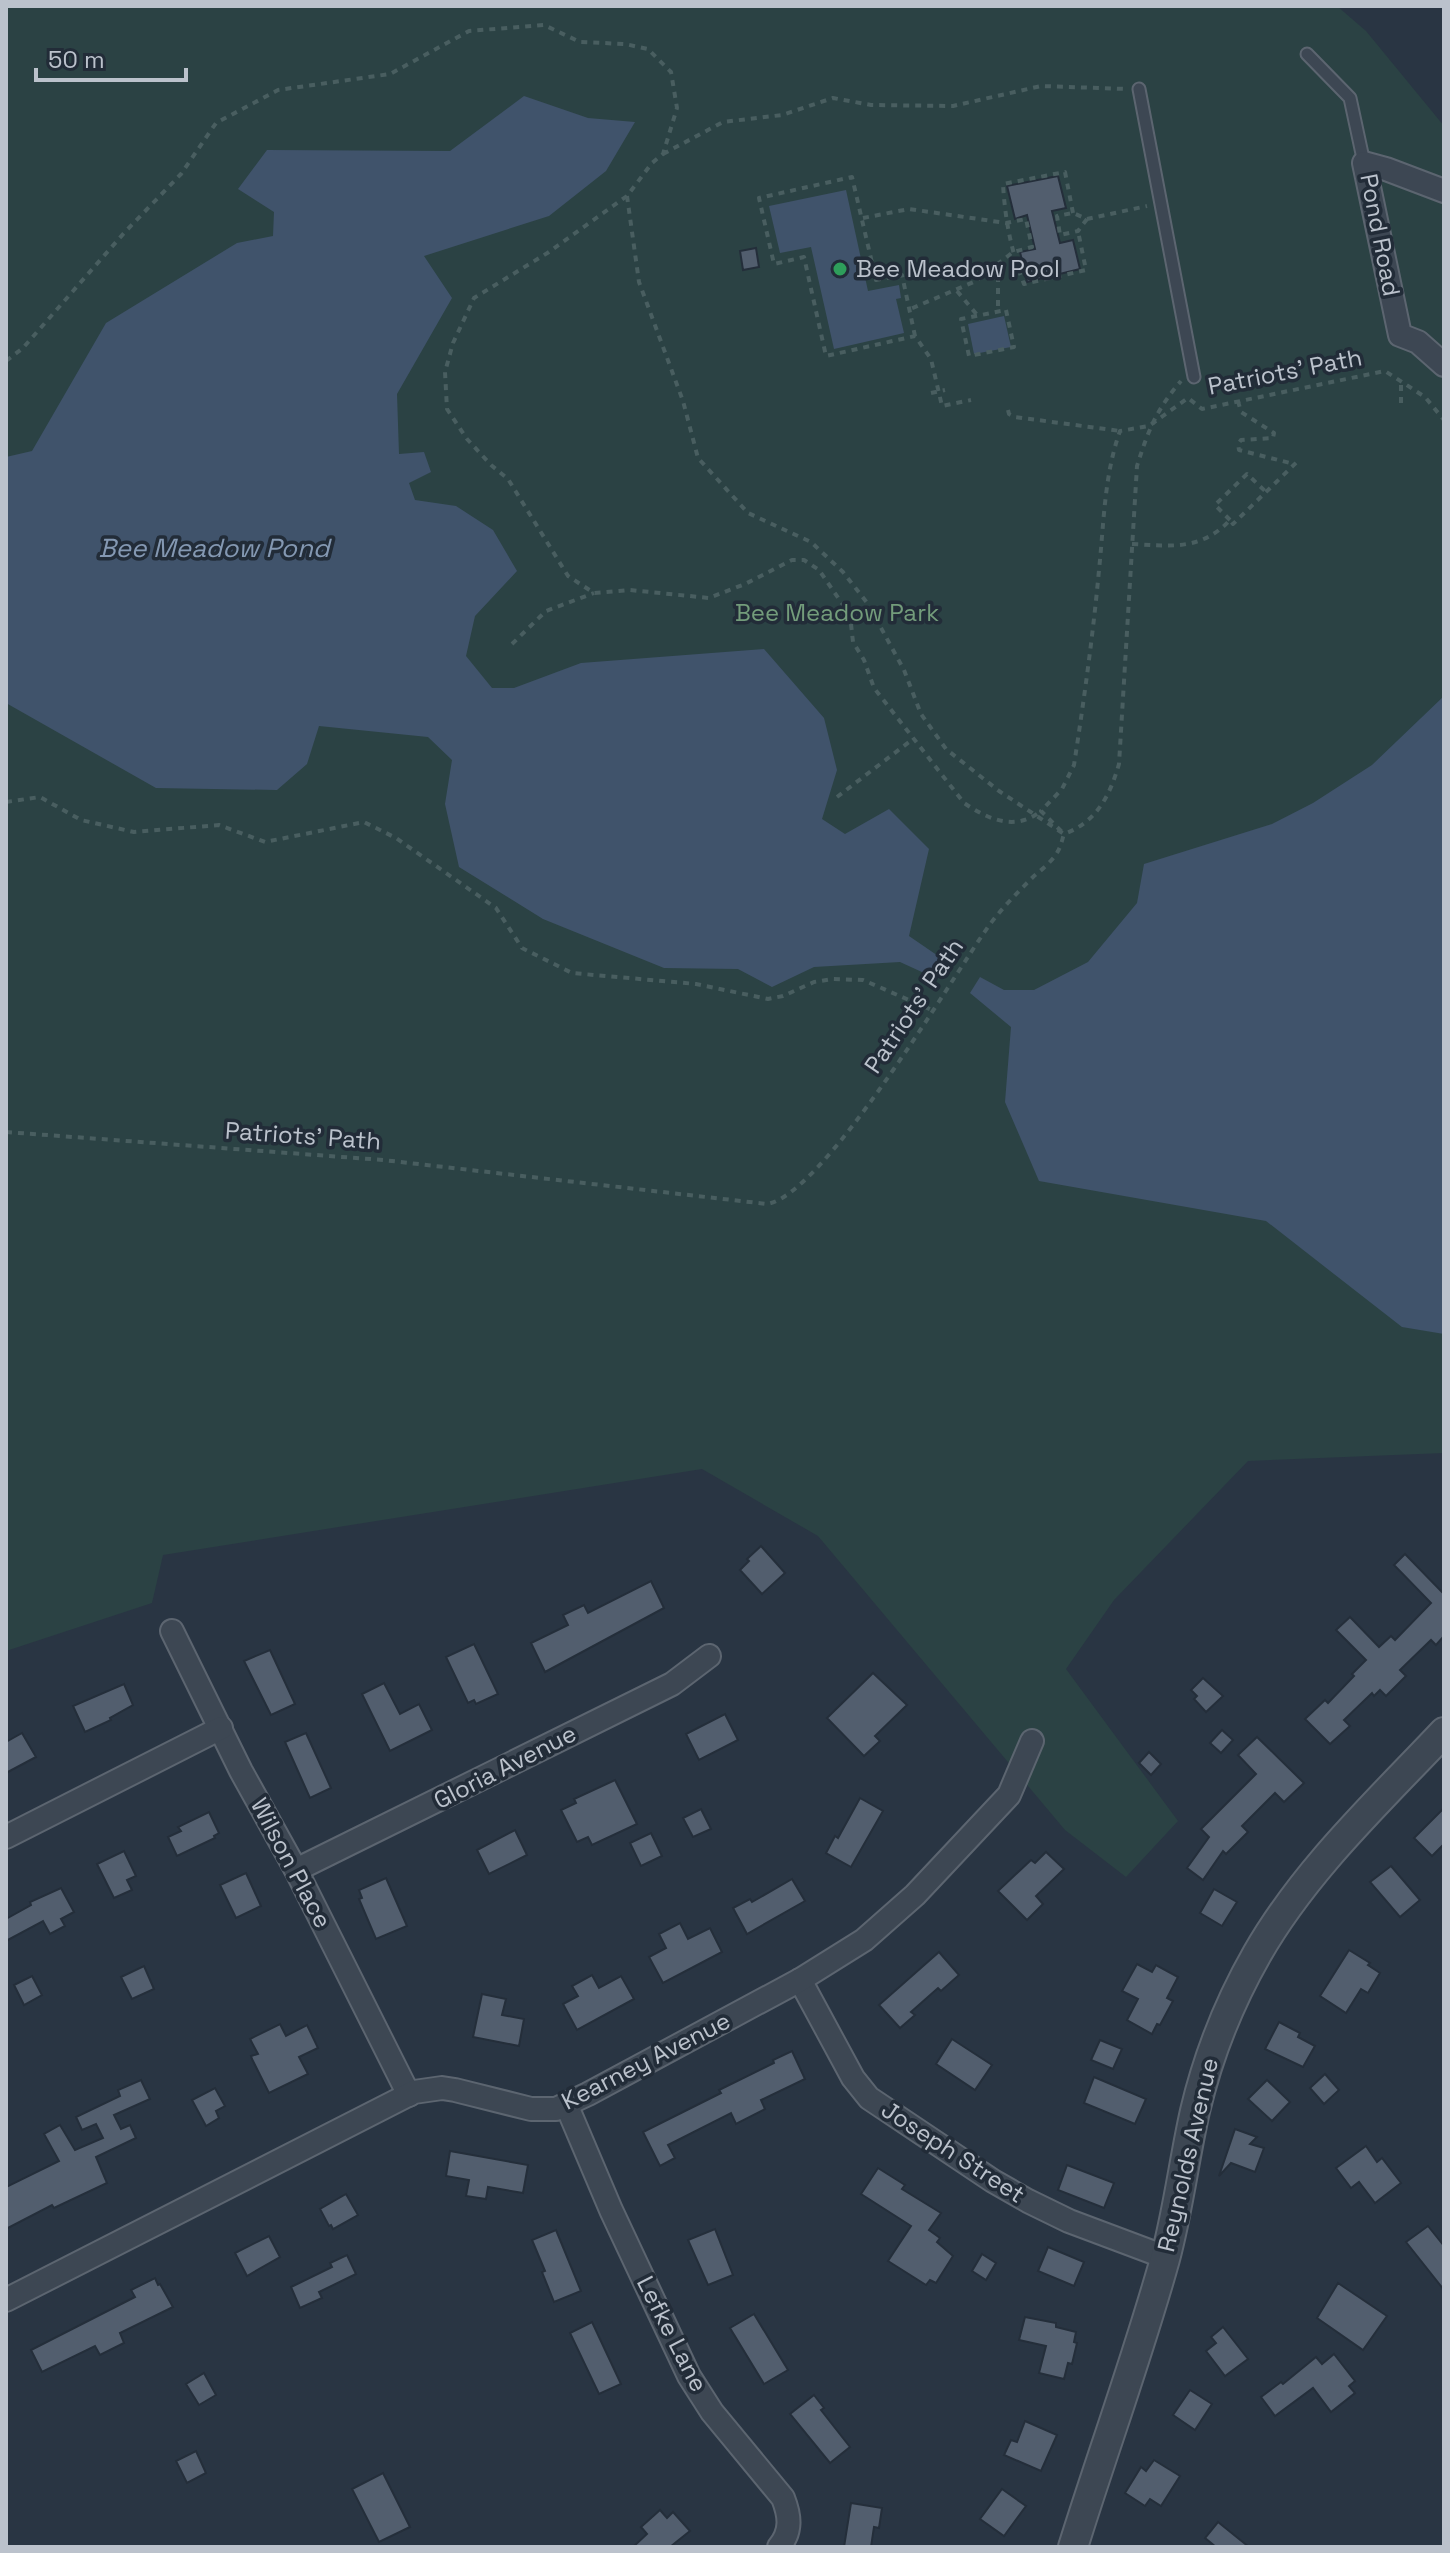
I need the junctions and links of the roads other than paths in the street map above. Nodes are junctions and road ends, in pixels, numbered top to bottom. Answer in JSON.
{"nodes":[{"id":1,"x":1307,"y":54,"type":"dead end"},
{"id":2,"x":1139,"y":89,"type":"road end"},
{"id":3,"x":1364,"y":163,"type":"junction"},
{"id":4,"x":1444,"y":191,"type":"edge"},
{"id":5,"x":1444,"y":365,"type":"edge"},
{"id":6,"x":1194,"y":377,"type":"road end"},
{"id":7,"x":172,"y":1631,"type":"dead end"},
{"id":8,"x":709,"y":1656,"type":"dead end"},
{"id":9,"x":221,"y":1728,"type":"junction"},
{"id":10,"x":1444,"y":1732,"type":"edge"},
{"id":11,"x":1032,"y":1741,"type":"dead end"},
{"id":12,"x":6,"y":1837,"type":"edge"},
{"id":13,"x":296,"y":1870,"type":"junction"},
{"id":14,"x":800,"y":1980,"type":"junction"},
{"id":15,"x":409,"y":2095,"type":"junction"},
{"id":16,"x":566,"y":2104,"type":"junction"},
{"id":17,"x":1165,"y":2257,"type":"junction"},
{"id":18,"x":6,"y":2300,"type":"edge"},
{"id":19,"x":779,"y":2547,"type":"edge"},
{"id":20,"x":1073,"y":2547,"type":"edge"}],
"edges":[{"from":1,"to":3,"type":"lane"},
{"from":2,"to":6,"type":"lane"},
{"from":3,"to":4,"type":"street","name":"Pond Road"},
{"from":3,"to":5,"type":"street","name":"Pond Road"},
{"from":7,"to":9,"type":"street","name":"Wilson Place"},
{"from":8,"to":13,"type":"street","name":"Gloria Avenue"},
{"from":9,"to":12,"type":"street"},
{"from":9,"to":13,"type":"street","name":"Wilson Place"},
{"from":10,"to":17,"type":"street","name":"Reynolds Avenue"},
{"from":11,"to":14,"type":"street","name":"Kearney Avenue"},
{"from":13,"to":15,"type":"street","name":"Wilson Place"},
{"from":14,"to":16,"type":"street","name":"Kearney Avenue"},
{"from":14,"to":17,"type":"street","name":"Joseph Street"},
{"from":15,"to":16,"type":"street","name":"Kearney Avenue"},
{"from":15,"to":18,"type":"street","name":"Kearney Avenue"},
{"from":16,"to":19,"type":"street","name":"Lefke Lane"},
{"from":17,"to":20,"type":"street","name":"Reynolds Avenue"}]}
